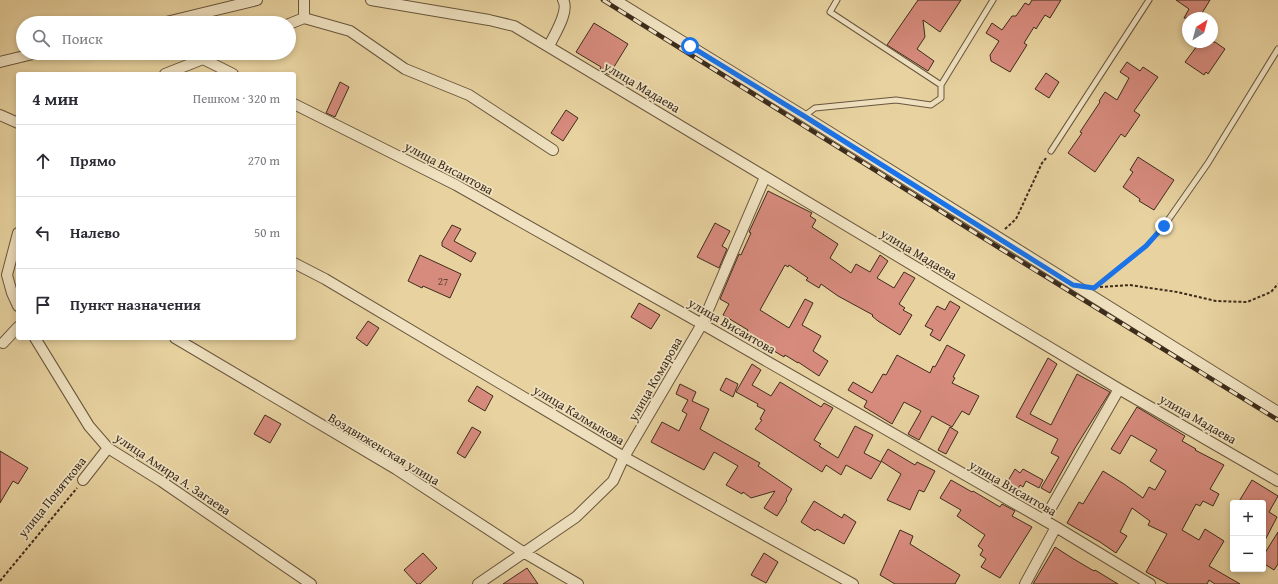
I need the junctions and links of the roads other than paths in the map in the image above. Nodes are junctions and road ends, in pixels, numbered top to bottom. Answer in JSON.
{"nodes":[{"id":1,"x":257,"y":0,"type":"edge"},
{"id":2,"x":304,"y":0,"type":"edge"},
{"id":3,"x":371,"y":0,"type":"edge"},
{"id":4,"x":563,"y":0,"type":"edge"},
{"id":5,"x":615,"y":0,"type":"edge"},
{"id":6,"x":837,"y":0,"type":"edge"},
{"id":7,"x":993,"y":0,"type":"edge"},
{"id":8,"x":1149,"y":0,"type":"edge"},
{"id":9,"x":191,"y":16,"type":"edge"},
{"id":10,"x":304,"y":18,"type":"junction"},
{"id":11,"x":296,"y":21,"type":"edge"},
{"id":12,"x":549,"y":46,"type":"junction"},
{"id":13,"x":1278,"y":49,"type":"edge"},
{"id":14,"x":16,"y":58,"type":"edge"},
{"id":15,"x":200,"y":60,"type":"edge"},
{"id":16,"x":205,"y":60,"type":"edge"},
{"id":17,"x":0,"y":62,"type":"edge"},
{"id":18,"x":170,"y":72,"type":"edge"},
{"id":19,"x":229,"y":72,"type":"edge"},
{"id":20,"x":941,"y":85,"type":"junction"},
{"id":21,"x":296,"y":105,"type":"edge"},
{"id":22,"x":0,"y":115,"type":"edge"},
{"id":23,"x":804,"y":116,"type":"junction"},
{"id":24,"x":16,"y":122,"type":"edge"},
{"id":25,"x":554,"y":150,"type":"dead end"},
{"id":26,"x":1052,"y":152,"type":"road end"},
{"id":27,"x":765,"y":177,"type":"junction"},
{"id":28,"x":1164,"y":226,"type":"road end"},
{"id":29,"x":16,"y":249,"type":"edge"},
{"id":30,"x":296,"y":264,"type":"edge"},
{"id":31,"x":16,"y":301,"type":"edge"},
{"id":32,"x":702,"y":324,"type":"junction"},
{"id":33,"x":16,"y":329,"type":"edge"},
{"id":34,"x":36,"y":340,"type":"edge"},
{"id":35,"x":178,"y":340,"type":"edge"},
{"id":36,"x":3,"y":343,"type":"dead end"},
{"id":37,"x":1119,"y":389,"type":"junction"},
{"id":38,"x":1278,"y":412,"type":"edge"},
{"id":39,"x":108,"y":448,"type":"junction"},
{"id":40,"x":624,"y":457,"type":"junction"},
{"id":41,"x":83,"y":480,"type":"road end"},
{"id":42,"x":1278,"y":481,"type":"edge"},
{"id":43,"x":1044,"y":520,"type":"junction"},
{"id":44,"x":1056,"y":527,"type":"junction"},
{"id":45,"x":523,"y":552,"type":"junction"},
{"id":46,"x":311,"y":584,"type":"edge"},
{"id":47,"x":478,"y":584,"type":"edge"},
{"id":48,"x":578,"y":584,"type":"edge"},
{"id":49,"x":852,"y":584,"type":"edge"},
{"id":50,"x":1025,"y":584,"type":"edge"},
{"id":51,"x":1150,"y":584,"type":"edge"}],
"edges":[{"from":1,"to":9,"type":"street"},
{"from":2,"to":10,"type":"street"},
{"from":3,"to":12,"type":"street","name":"улица Мадаева"},
{"from":4,"to":12,"type":"street"},
{"from":5,"to":23,"type":"street"},
{"from":6,"to":20,"type":"lane"},
{"from":7,"to":20,"type":"lane"},
{"from":8,"to":26,"type":"lane"},
{"from":10,"to":11,"type":"street"},
{"from":10,"to":25,"type":"street"},
{"from":12,"to":27,"type":"street","name":"улица Мадаева"},
{"from":13,"to":28,"type":"lane"},
{"from":14,"to":17,"type":"street"},
{"from":15,"to":18,"type":"street"},
{"from":16,"to":19,"type":"street"},
{"from":20,"to":23,"type":"lane"},
{"from":21,"to":32,"type":"street","name":"улица Висаитова"},
{"from":22,"to":24,"type":"street"},
{"from":23,"to":38,"type":"street"},
{"from":27,"to":32,"type":"street","name":"улица Комарова"},
{"from":27,"to":37,"type":"street","name":"улица Мадаева"},
{"from":29,"to":31,"type":"street"},
{"from":30,"to":40,"type":"street","name":"улица Калмыкова"},
{"from":32,"to":40,"type":"street","name":"улица Комарова"},
{"from":32,"to":43,"type":"street","name":"улица Висаитова"},
{"from":33,"to":36,"type":"street"},
{"from":34,"to":39,"type":"street","name":"улица Амира А. Загаева"},
{"from":35,"to":45,"type":"street","name":"Воздвиженская улица"},
{"from":37,"to":42,"type":"street","name":"улица Мадаева"},
{"from":37,"to":43,"type":"street"},
{"from":39,"to":41,"type":"street","name":"улица Поняткова"},
{"from":39,"to":46,"type":"street","name":"улица Амира А. Загаева"},
{"from":40,"to":45,"type":"street","name":"улица Комарова"},
{"from":40,"to":49,"type":"street","name":"улица Калмыкова"},
{"from":43,"to":44,"type":"street","name":"улица Висаитова"},
{"from":44,"to":50,"type":"street"},
{"from":44,"to":51,"type":"street","name":"улица Висаитова"},
{"from":45,"to":47,"type":"street","name":"улица Комарова"},
{"from":45,"to":48,"type":"street","name":"Воздвиженская улица"}]}
